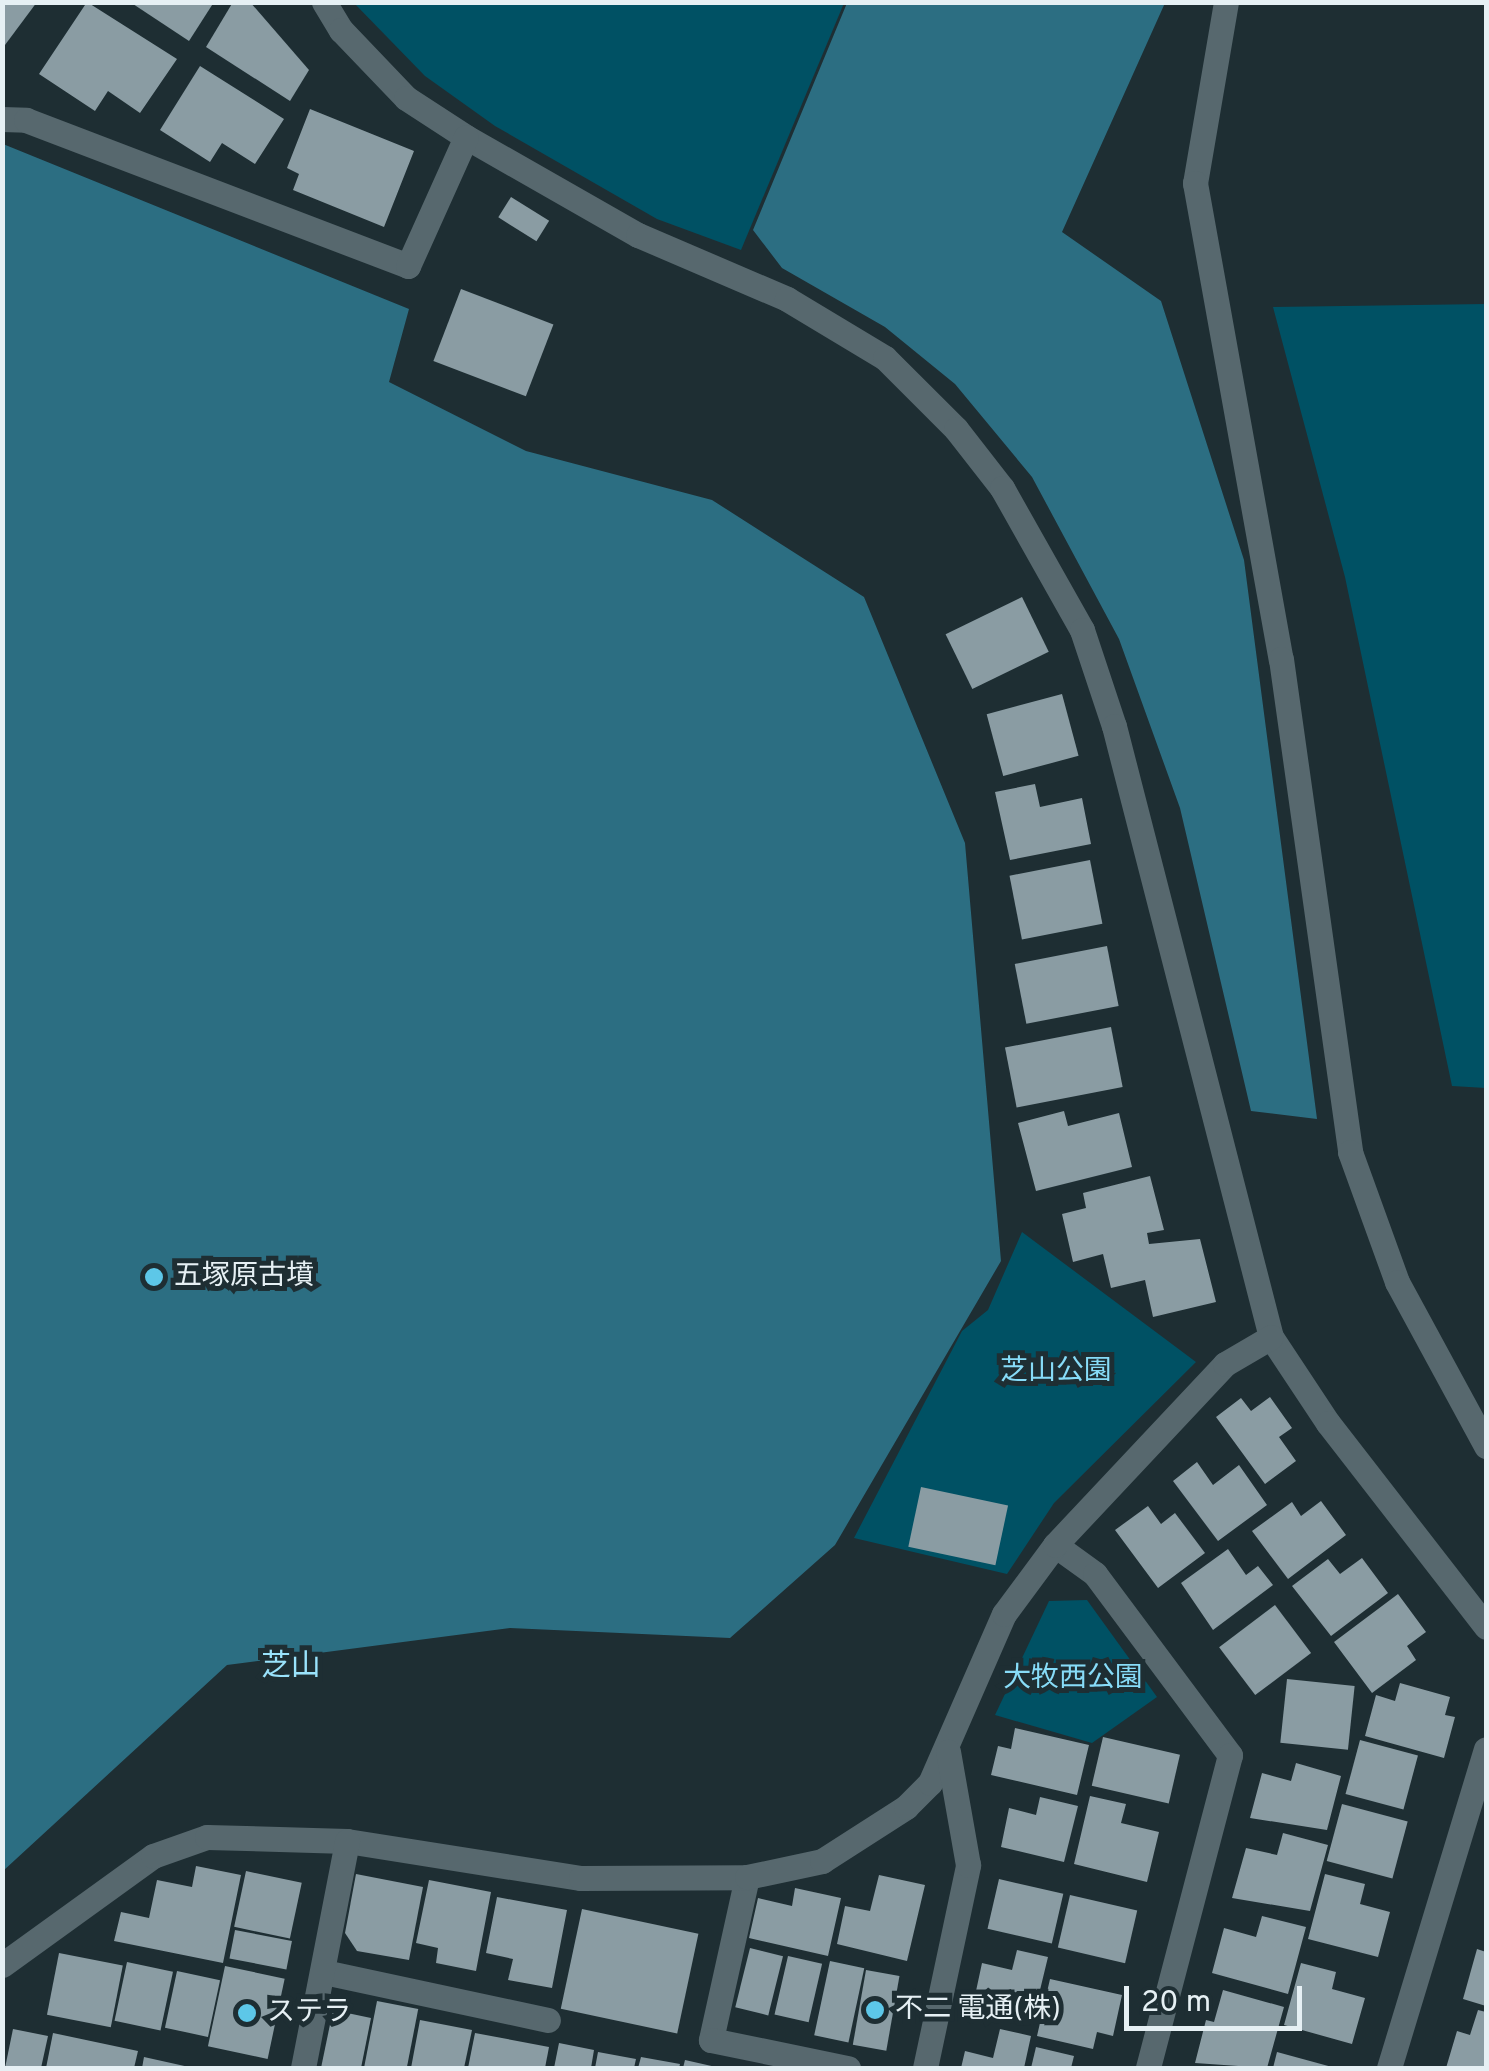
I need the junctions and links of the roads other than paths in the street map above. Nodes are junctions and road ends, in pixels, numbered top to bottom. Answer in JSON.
{"nodes":[{"id":1,"x":324,"y":2,"type":"edge"},
{"id":2,"x":1226,"y":2,"type":"edge"},
{"id":3,"x":2,"y":119,"type":"edge"},
{"id":4,"x":466,"y":137,"type":"junction"},
{"id":5,"x":1271,"y":1337,"type":"junction"},
{"id":6,"x":1486,"y":1446,"type":"edge"},
{"id":7,"x":1055,"y":1545,"type":"junction"},
{"id":8,"x":1486,"y":1627,"type":"edge"},
{"id":9,"x":1486,"y":1749,"type":"edge"},
{"id":10,"x":948,"y":1752,"type":"junction"},
{"id":11,"x":347,"y":1842,"type":"junction"},
{"id":12,"x":746,"y":1877,"type":"junction"},
{"id":13,"x":2,"y":1965,"type":"edge"},
{"id":14,"x":324,"y":1972,"type":"junction"},
{"id":15,"x":548,"y":2020,"type":"dead end"},
{"id":16,"x":303,"y":2068,"type":"edge"},
{"id":17,"x":848,"y":2068,"type":"edge"},
{"id":18,"x":925,"y":2068,"type":"edge"},
{"id":19,"x":1148,"y":2068,"type":"edge"},
{"id":20,"x":1390,"y":2068,"type":"edge"}],
"edges":[{"from":1,"to":4,"type":"street"},
{"from":2,"to":6,"type":"street"},
{"from":3,"to":4,"type":"street"},
{"from":4,"to":5,"type":"street"},
{"from":5,"to":7,"type":"street"},
{"from":5,"to":8,"type":"street"},
{"from":7,"to":10,"type":"street"},
{"from":7,"to":19,"type":"street"},
{"from":9,"to":20,"type":"street"},
{"from":10,"to":12,"type":"street"},
{"from":10,"to":18,"type":"street"},
{"from":11,"to":12,"type":"street"},
{"from":11,"to":13,"type":"street"},
{"from":11,"to":14,"type":"street"},
{"from":12,"to":17,"type":"street"},
{"from":14,"to":15,"type":"street"},
{"from":14,"to":16,"type":"street"}]}
